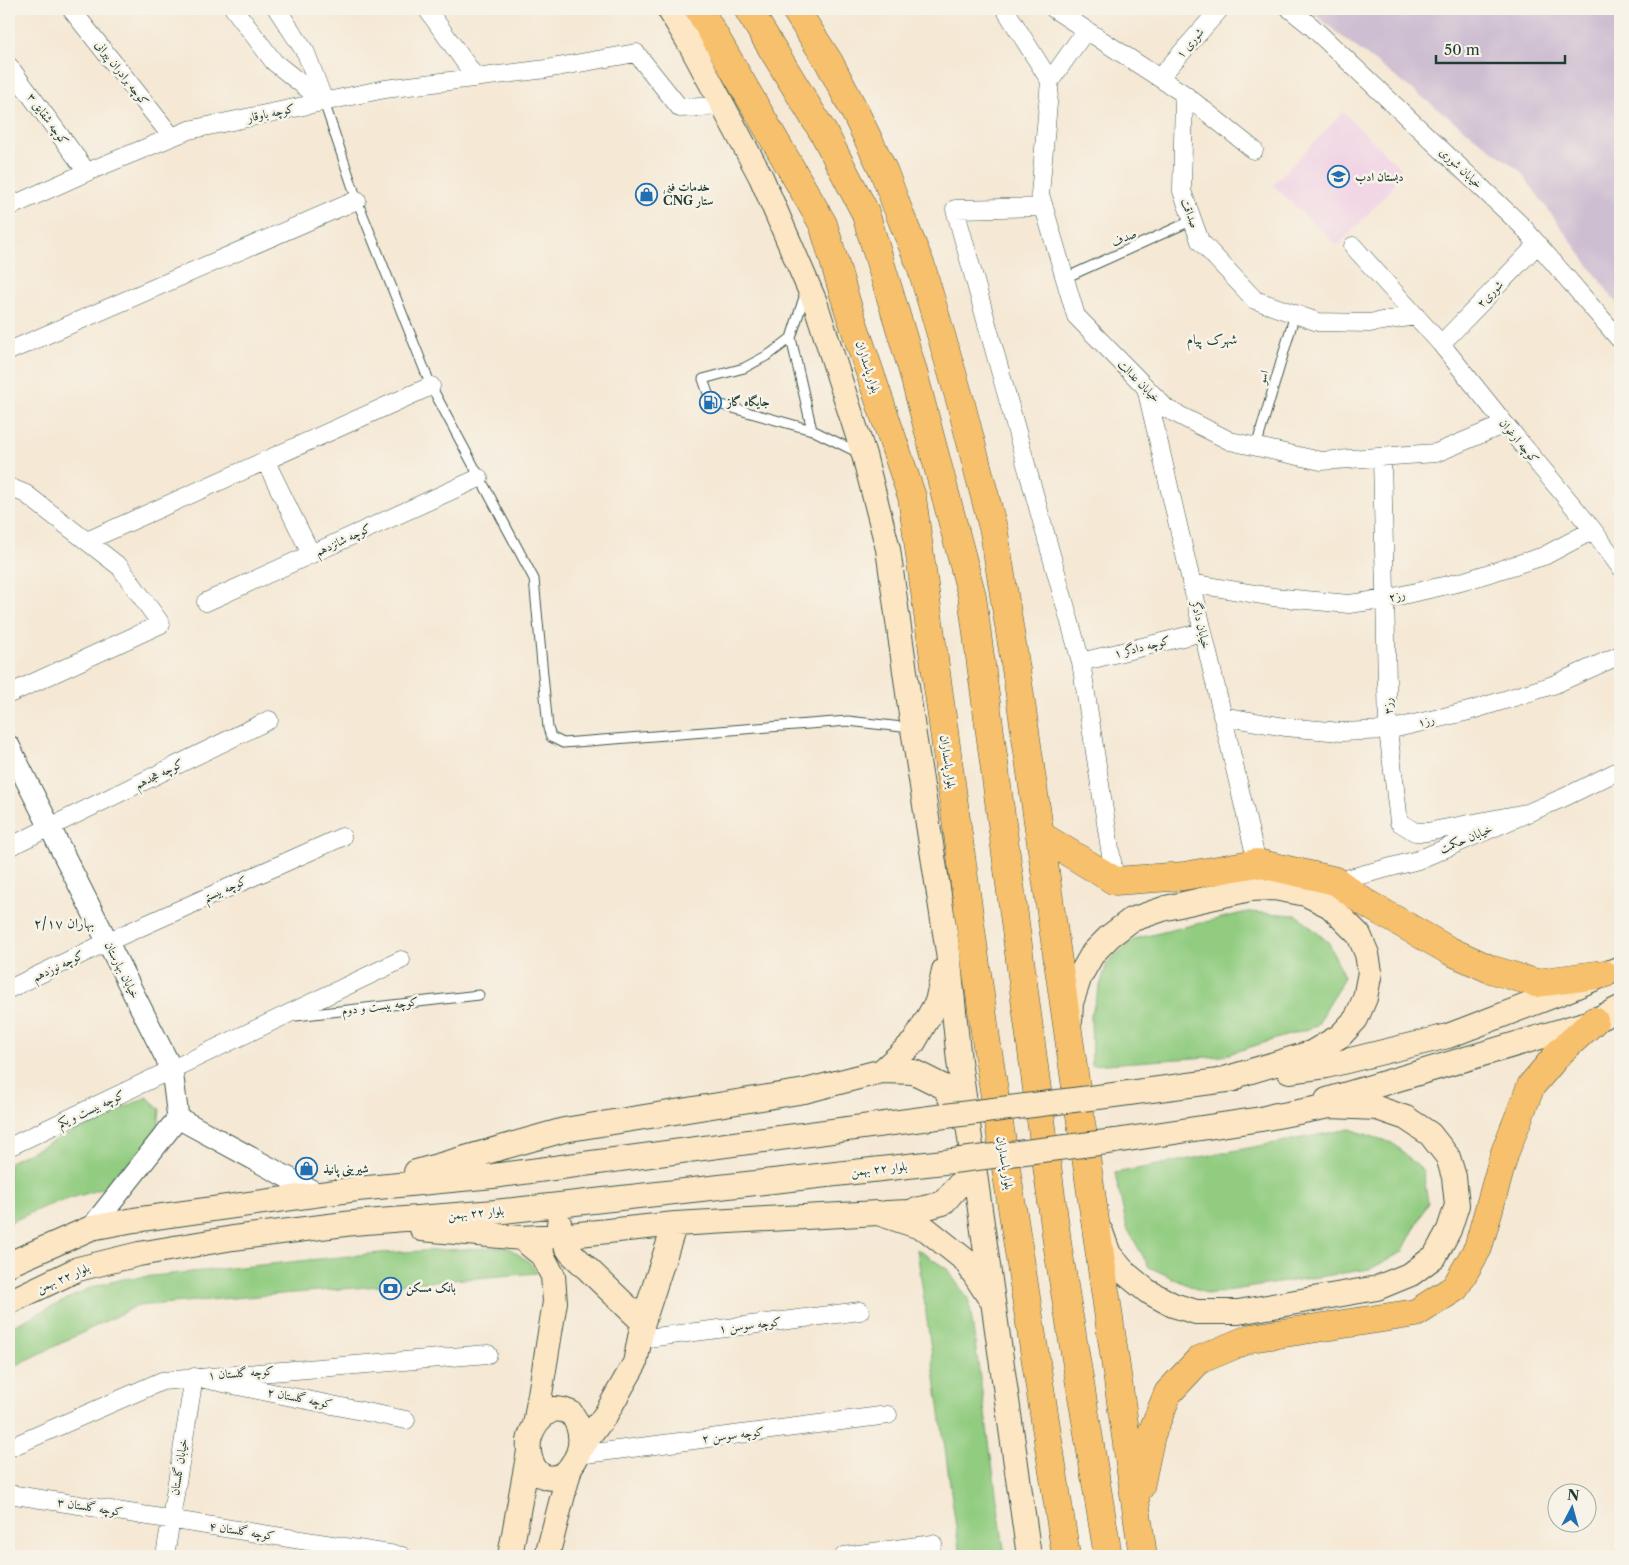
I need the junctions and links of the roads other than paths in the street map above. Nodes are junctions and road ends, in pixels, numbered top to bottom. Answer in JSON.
{"nodes":[{"id":1,"x":71,"y":9,"type":"edge"},
{"id":2,"x":234,"y":9,"type":"edge"},
{"id":3,"x":277,"y":9,"type":"edge"},
{"id":4,"x":427,"y":9,"type":"edge"},
{"id":5,"x":668,"y":9,"type":"edge"},
{"id":6,"x":699,"y":9,"type":"edge"},
{"id":7,"x":748,"y":9,"type":"edge"},
{"id":8,"x":795,"y":9,"type":"edge"},
{"id":9,"x":1005,"y":9,"type":"edge"},
{"id":10,"x":1054,"y":9,"type":"edge"},
{"id":11,"x":1220,"y":9,"type":"edge"},
{"id":12,"x":1290,"y":9,"type":"edge"},
{"id":13,"x":1086,"y":30,"type":"junction"},
{"id":14,"x":9,"y":66,"type":"edge"},
{"id":15,"x":1160,"y":77,"type":"junction"},
{"id":16,"x":476,"y":78,"type":"junction"},
{"id":17,"x":1050,"y":82,"type":"junction"},
{"id":18,"x":1184,"y":94,"type":"junction"},
{"id":19,"x":324,"y":102,"type":"junction"},
{"id":20,"x":723,"y":106,"type":"junction"},
{"id":21,"x":172,"y":137,"type":"junction"},
{"id":22,"x":826,"y":137,"type":"junction"},
{"id":23,"x":1254,"y":150,"type":"dead end"},
{"id":24,"x":87,"y":172,"type":"junction"},
{"id":25,"x":356,"y":200,"type":"junction"},
{"id":26,"x":9,"y":206,"type":"edge"},
{"id":27,"x":1044,"y":207,"type":"junction"},
{"id":28,"x":902,"y":220,"type":"junction"},
{"id":29,"x":1193,"y":220,"type":"junction"},
{"id":30,"x":1538,"y":244,"type":"junction"},
{"id":31,"x":1353,"y":246,"type":"dead end"},
{"id":32,"x":1065,"y":278,"type":"junction"},
{"id":33,"x":808,"y":286,"type":"junction"},
{"id":34,"x":1295,"y":314,"type":"junction"},
{"id":35,"x":1416,"y":316,"type":"junction"},
{"id":36,"x":791,"y":338,"type":"junction"},
{"id":37,"x":1620,"y":340,"type":"edge"},
{"id":38,"x":1441,"y":344,"type":"junction"},
{"id":39,"x":9,"y":351,"type":"edge"},
{"id":40,"x":431,"y":386,"type":"junction"},
{"id":41,"x":1146,"y":388,"type":"junction"},
{"id":42,"x":1505,"y":424,"type":"junction"},
{"id":43,"x":812,"y":430,"type":"junction"},
{"id":44,"x":1256,"y":447,"type":"junction"},
{"id":45,"x":864,"y":455,"type":"junction"},
{"id":46,"x":1382,"y":457,"type":"junction"},
{"id":47,"x":265,"y":460,"type":"junction"},
{"id":48,"x":479,"y":478,"type":"junction"},
{"id":49,"x":9,"y":487,"type":"edge"},
{"id":50,"x":1593,"y":530,"type":"junction"},
{"id":51,"x":994,"y":532,"type":"junction"},
{"id":52,"x":87,"y":541,"type":"junction"},
{"id":53,"x":311,"y":554,"type":"junction"},
{"id":54,"x":1620,"y":567,"type":"edge"},
{"id":55,"x":1191,"y":583,"type":"junction"},
{"id":56,"x":972,"y":596,"type":"junction"},
{"id":57,"x":1385,"y":599,"type":"junction"},
{"id":58,"x":206,"y":602,"type":"dead end"},
{"id":59,"x":1203,"y":632,"type":"junction"},
{"id":60,"x":1620,"y":655,"type":"edge"},
{"id":61,"x":1081,"y":662,"type":"junction"},
{"id":62,"x":9,"y":694,"type":"edge"},
{"id":63,"x":1222,"y":716,"type":"junction"},
{"id":64,"x":269,"y":720,"type":"dead end"},
{"id":65,"x":913,"y":729,"type":"junction"},
{"id":66,"x":1388,"y":730,"type":"junction"},
{"id":67,"x":9,"y":746,"type":"edge"},
{"id":68,"x":1620,"y":770,"type":"edge"},
{"id":69,"x":1526,"y":813,"type":"junction"},
{"id":70,"x":50,"y":828,"type":"junction"},
{"id":71,"x":1040,"y":835,"type":"junction"},
{"id":72,"x":342,"y":837,"type":"dead end"},
{"id":73,"x":9,"y":847,"type":"edge"},
{"id":74,"x":1256,"y":863,"type":"junction"},
{"id":75,"x":1115,"y":881,"type":"junction"},
{"id":76,"x":1336,"y":881,"type":"junction"},
{"id":77,"x":1306,"y":894,"type":"junction"},
{"id":78,"x":107,"y":942,"type":"junction"},
{"id":79,"x":948,"y":952,"type":"junction"},
{"id":80,"x":401,"y":960,"type":"dead end"},
{"id":81,"x":1612,"y":971,"type":"edge"},
{"id":82,"x":9,"y":990,"type":"edge"},
{"id":83,"x":479,"y":995,"type":"dead end"},
{"id":84,"x":1620,"y":1008,"type":"edge"},
{"id":85,"x":281,"y":1018,"type":"junction"},
{"id":86,"x":1594,"y":1021,"type":"junction"},
{"id":87,"x":1070,"y":1047,"type":"junction"},
{"id":88,"x":172,"y":1070,"type":"junction"},
{"id":89,"x":882,"y":1071,"type":"junction"},
{"id":90,"x":1218,"y":1081,"type":"junction"},
{"id":91,"x":178,"y":1118,"type":"junction"},
{"id":92,"x":1262,"y":1119,"type":"junction"},
{"id":93,"x":9,"y":1148,"type":"edge"},
{"id":94,"x":357,"y":1189,"type":"junction"},
{"id":95,"x":318,"y":1194,"type":"junction"},
{"id":96,"x":569,"y":1203,"type":"junction"},
{"id":97,"x":878,"y":1213,"type":"junction"},
{"id":98,"x":1095,"y":1216,"type":"junction"},
{"id":99,"x":353,"y":1223,"type":"junction"},
{"id":100,"x":675,"y":1224,"type":"junction"},
{"id":101,"x":91,"y":1228,"type":"junction"},
{"id":102,"x":560,"y":1236,"type":"junction"},
{"id":103,"x":521,"y":1238,"type":"junction"},
{"id":104,"x":9,"y":1264,"type":"edge"},
{"id":105,"x":9,"y":1302,"type":"edge"},
{"id":106,"x":993,"y":1304,"type":"junction"},
{"id":107,"x":860,"y":1311,"type":"dead end"},
{"id":108,"x":642,"y":1330,"type":"junction"},
{"id":109,"x":488,"y":1354,"type":"dead end"},
{"id":110,"x":194,"y":1377,"type":"junction"},
{"id":111,"x":888,"y":1415,"type":"dead end"},
{"id":112,"x":406,"y":1420,"type":"dead end"},
{"id":113,"x":535,"y":1425,"type":"junction"},
{"id":114,"x":9,"y":1448,"type":"edge"},
{"id":115,"x":529,"y":1451,"type":"junction"},
{"id":116,"x":576,"y":1458,"type":"junction"},
{"id":117,"x":9,"y":1494,"type":"edge"},
{"id":118,"x":1136,"y":1506,"type":"junction"},
{"id":119,"x":171,"y":1520,"type":"junction"},
{"id":120,"x":933,"y":1544,"type":"dead end"},
{"id":121,"x":165,"y":1556,"type":"edge"},
{"id":122,"x":402,"y":1556,"type":"edge"},
{"id":123,"x":510,"y":1556,"type":"edge"},
{"id":124,"x":547,"y":1556,"type":"edge"},
{"id":125,"x":844,"y":1556,"type":"edge"},
{"id":126,"x":1028,"y":1556,"type":"edge"},
{"id":127,"x":1066,"y":1556,"type":"edge"},
{"id":128,"x":1108,"y":1556,"type":"edge"},
{"id":129,"x":1143,"y":1556,"type":"edge"}],
"edges":[{"from":1,"to":21,"type":"street","name":"کوچه برادران پیرانی"},
{"from":2,"to":19,"type":"street"},
{"from":3,"to":19,"type":"street"},
{"from":4,"to":16,"type":"street"},
{"from":5,"to":20,"type":"main road"},
{"from":6,"to":127,"type":"main road","name":"بلوار پاسداران"},
{"from":7,"to":22,"type":"main road"},
{"from":8,"to":28,"type":"main road"},
{"from":9,"to":17,"type":"street"},
{"from":10,"to":13,"type":"street"},
{"from":11,"to":15,"type":"street","name":"شوری ۱"},
{"from":12,"to":30,"type":"street","name":"خیابان شوری"},
{"from":13,"to":15,"type":"street"},
{"from":13,"to":17,"type":"street","name":"خیابان عدالت"},
{"from":14,"to":24,"type":"street","name":"کوچه شقایق ۳"},
{"from":15,"to":18,"type":"street"},
{"from":16,"to":19,"type":"street","name":"کوچه باوقار"},
{"from":16,"to":20,"type":"street","name":"کوچه باوقار"},
{"from":17,"to":27,"type":"street","name":"خیابان عدالت"},
{"from":18,"to":23,"type":"street"},
{"from":18,"to":29,"type":"street","name":"صداقت"},
{"from":19,"to":21,"type":"street","name":"کوچه باوقار"},
{"from":19,"to":25,"type":"lane"},
{"from":20,"to":33,"type":"main road"},
{"from":21,"to":24,"type":"street","name":"کوچه باوقار"},
{"from":22,"to":28,"type":"main road"},
{"from":22,"to":56,"type":"main road"},
{"from":24,"to":26,"type":"street","name":"کوچه باوقار"},
{"from":25,"to":39,"type":"street"},
{"from":25,"to":40,"type":"lane"},
{"from":27,"to":32,"type":"street","name":"خیابان عدالت"},
{"from":27,"to":61,"type":"street"},
{"from":28,"to":51,"type":"main road"},
{"from":29,"to":32,"type":"lane","name":"صدف"},
{"from":29,"to":34,"type":"street","name":"صداقت"},
{"from":30,"to":37,"type":"street","name":"خیابان شوری"},
{"from":30,"to":38,"type":"street","name":"شوری۲"},
{"from":31,"to":35,"type":"street","name":"کوچه ارغوان"},
{"from":32,"to":41,"type":"street","name":"خیابان عدالت"},
{"from":33,"to":36,"type":"lane"},
{"from":33,"to":45,"type":"main road"},
{"from":34,"to":35,"type":"street","name":"صداقت"},
{"from":34,"to":44,"type":"lane","name":"اسو"},
{"from":35,"to":38,"type":"street","name":"کوچه ارغوان"},
{"from":36,"to":43,"type":"lane"},
{"from":36,"to":43,"type":"lane"},
{"from":38,"to":42,"type":"street","name":"کوچه ارغوان"},
{"from":40,"to":47,"type":"street"},
{"from":40,"to":48,"type":"lane"},
{"from":41,"to":44,"type":"street","name":"خیابان عدالت"},
{"from":41,"to":55,"type":"street","name":"خیابان دادگر"},
{"from":42,"to":46,"type":"street","name":"خیابان عدالت"},
{"from":42,"to":50,"type":"street","name":"کوچه ارغوان"},
{"from":43,"to":45,"type":"lane"},
{"from":44,"to":46,"type":"street","name":"خیابان عدالت"},
{"from":45,"to":65,"type":"main road"},
{"from":46,"to":57,"type":"street","name":"رز۳"},
{"from":47,"to":52,"type":"street"},
{"from":47,"to":53,"type":"street"},
{"from":48,"to":53,"type":"street","name":"کوچه شانزدهم"},
{"from":48,"to":65,"type":"lane"},
{"from":49,"to":52,"type":"street"},
{"from":50,"to":54,"type":"street","name":"کوچه ارغوان"},
{"from":50,"to":57,"type":"street","name":"رز۲"},
{"from":51,"to":56,"type":"main road"},
{"from":51,"to":71,"type":"main road"},
{"from":52,"to":62,"type":"street"},
{"from":53,"to":58,"type":"street","name":"کوچه شانزدهم"},
{"from":55,"to":57,"type":"street","name":"رز۲"},
{"from":55,"to":59,"type":"street","name":"خیابان دادگر"},
{"from":56,"to":128,"type":"main road"},
{"from":57,"to":66,"type":"street","name":"رز۳"},
{"from":59,"to":61,"type":"street","name":"کوچه دادگر ۱"},
{"from":59,"to":63,"type":"street","name":"خیابان دادگر"},
{"from":60,"to":66,"type":"street","name":"رز۱"},
{"from":61,"to":75,"type":"street"},
{"from":63,"to":66,"type":"street","name":"رز۱"},
{"from":63,"to":74,"type":"street","name":"خیابان دادگر"},
{"from":64,"to":70,"type":"street","name":"کوچه هجدهم"},
{"from":65,"to":79,"type":"main road"},
{"from":66,"to":69,"type":"street","name":"رز۳"},
{"from":67,"to":70,"type":"street","name":"خیابان بهارستان"},
{"from":68,"to":69,"type":"street","name":"خیابان حکمت"},
{"from":69,"to":76,"type":"street","name":"خیابان حکمت"},
{"from":70,"to":73,"type":"street","name":"کوچه هجدهم"},
{"from":70,"to":78,"type":"street","name":"خیابان بهارستان"},
{"from":71,"to":75,"type":"main road"},
{"from":71,"to":87,"type":"main road"},
{"from":72,"to":78,"type":"street","name":"کوچه بیستم"},
{"from":74,"to":75,"type":"main road"},
{"from":74,"to":76,"type":"main road"},
{"from":76,"to":77,"type":"street","name":"خیابان حکمت"},
{"from":76,"to":81,"type":"main road"},
{"from":77,"to":87,"type":"main road"},
{"from":77,"to":90,"type":"main road"},
{"from":78,"to":82,"type":"street","name":"کوچه نوزدهم"},
{"from":78,"to":88,"type":"street","name":"خیابان بهارستان"},
{"from":79,"to":89,"type":"main road"},
{"from":79,"to":106,"type":"main road"},
{"from":80,"to":85,"type":"street","name":"کوچه بیست و دوم"},
{"from":81,"to":90,"type":"main road"},
{"from":83,"to":85,"type":"lane","name":"کوچه بیست و دوم"},
{"from":84,"to":86,"type":"main road"},
{"from":85,"to":88,"type":"street","name":"کوچه بیست و دوم"},
{"from":86,"to":92,"type":"main road"},
{"from":86,"to":118,"type":"main road"},
{"from":87,"to":98,"type":"main road"},
{"from":88,"to":91,"type":"street","name":"خیابان بهارستان"},
{"from":88,"to":93,"type":"street","name":"کوچه بیست و یکم"},
{"from":89,"to":94,"type":"main road"},
{"from":89,"to":97,"type":"main road"},
{"from":90,"to":94,"type":"main road","bridge":true},
{"from":91,"to":95,"type":"street"},
{"from":91,"to":101,"type":"street"},
{"from":92,"to":96,"type":"main road","name":"بلوار ۲۲ بهمن","bridge":true},
{"from":92,"to":98,"type":"main road"},
{"from":94,"to":95,"type":"main road"},
{"from":95,"to":101,"type":"main road"},
{"from":96,"to":99,"type":"main road","name":"بلوار ۲۲ بهمن"},
{"from":96,"to":102,"type":"main road"},
{"from":97,"to":100,"type":"main road"},
{"from":97,"to":106,"type":"main road"},
{"from":98,"to":118,"type":"main road"},
{"from":99,"to":103,"type":"main road"},
{"from":99,"to":105,"type":"main road","name":"بلوار ۲۲ بهمن"},
{"from":100,"to":102,"type":"main road"},
{"from":100,"to":108,"type":"main road"},
{"from":101,"to":104,"type":"main road"},
{"from":102,"to":103,"type":"main road"},
{"from":102,"to":108,"type":"main road"},
{"from":103,"to":113,"type":"main road"},
{"from":106,"to":126,"type":"main road"},
{"from":107,"to":108,"type":"street","name":"کوچه سوسن ۱"},
{"from":108,"to":116,"type":"main road"},
{"from":109,"to":110,"type":"street","name":"کوچه گلستان ۱"},
{"from":110,"to":112,"type":"street","name":"کوچه گلستان ۲"},
{"from":110,"to":114,"type":"street","name":"کوچه گلستان ۱"},
{"from":110,"to":119,"type":"street","name":"خیابان گلستان"},
{"from":111,"to":116,"type":"street","name":"کوچه سوسن ۲"},
{"from":113,"to":115,"type":"main road"},
{"from":113,"to":116,"type":"main road"},
{"from":115,"to":116,"type":"main road"},
{"from":115,"to":123,"type":"main road"},
{"from":116,"to":124,"type":"main road"},
{"from":117,"to":119,"type":"street","name":"کوچه گلستان ۳"},
{"from":118,"to":129,"type":"main road"},
{"from":119,"to":121,"type":"street","name":"خیابان گلستان"},
{"from":119,"to":122,"type":"street","name":"کوچه گلستان ۴"},
{"from":120,"to":125,"type":"street"}]}
